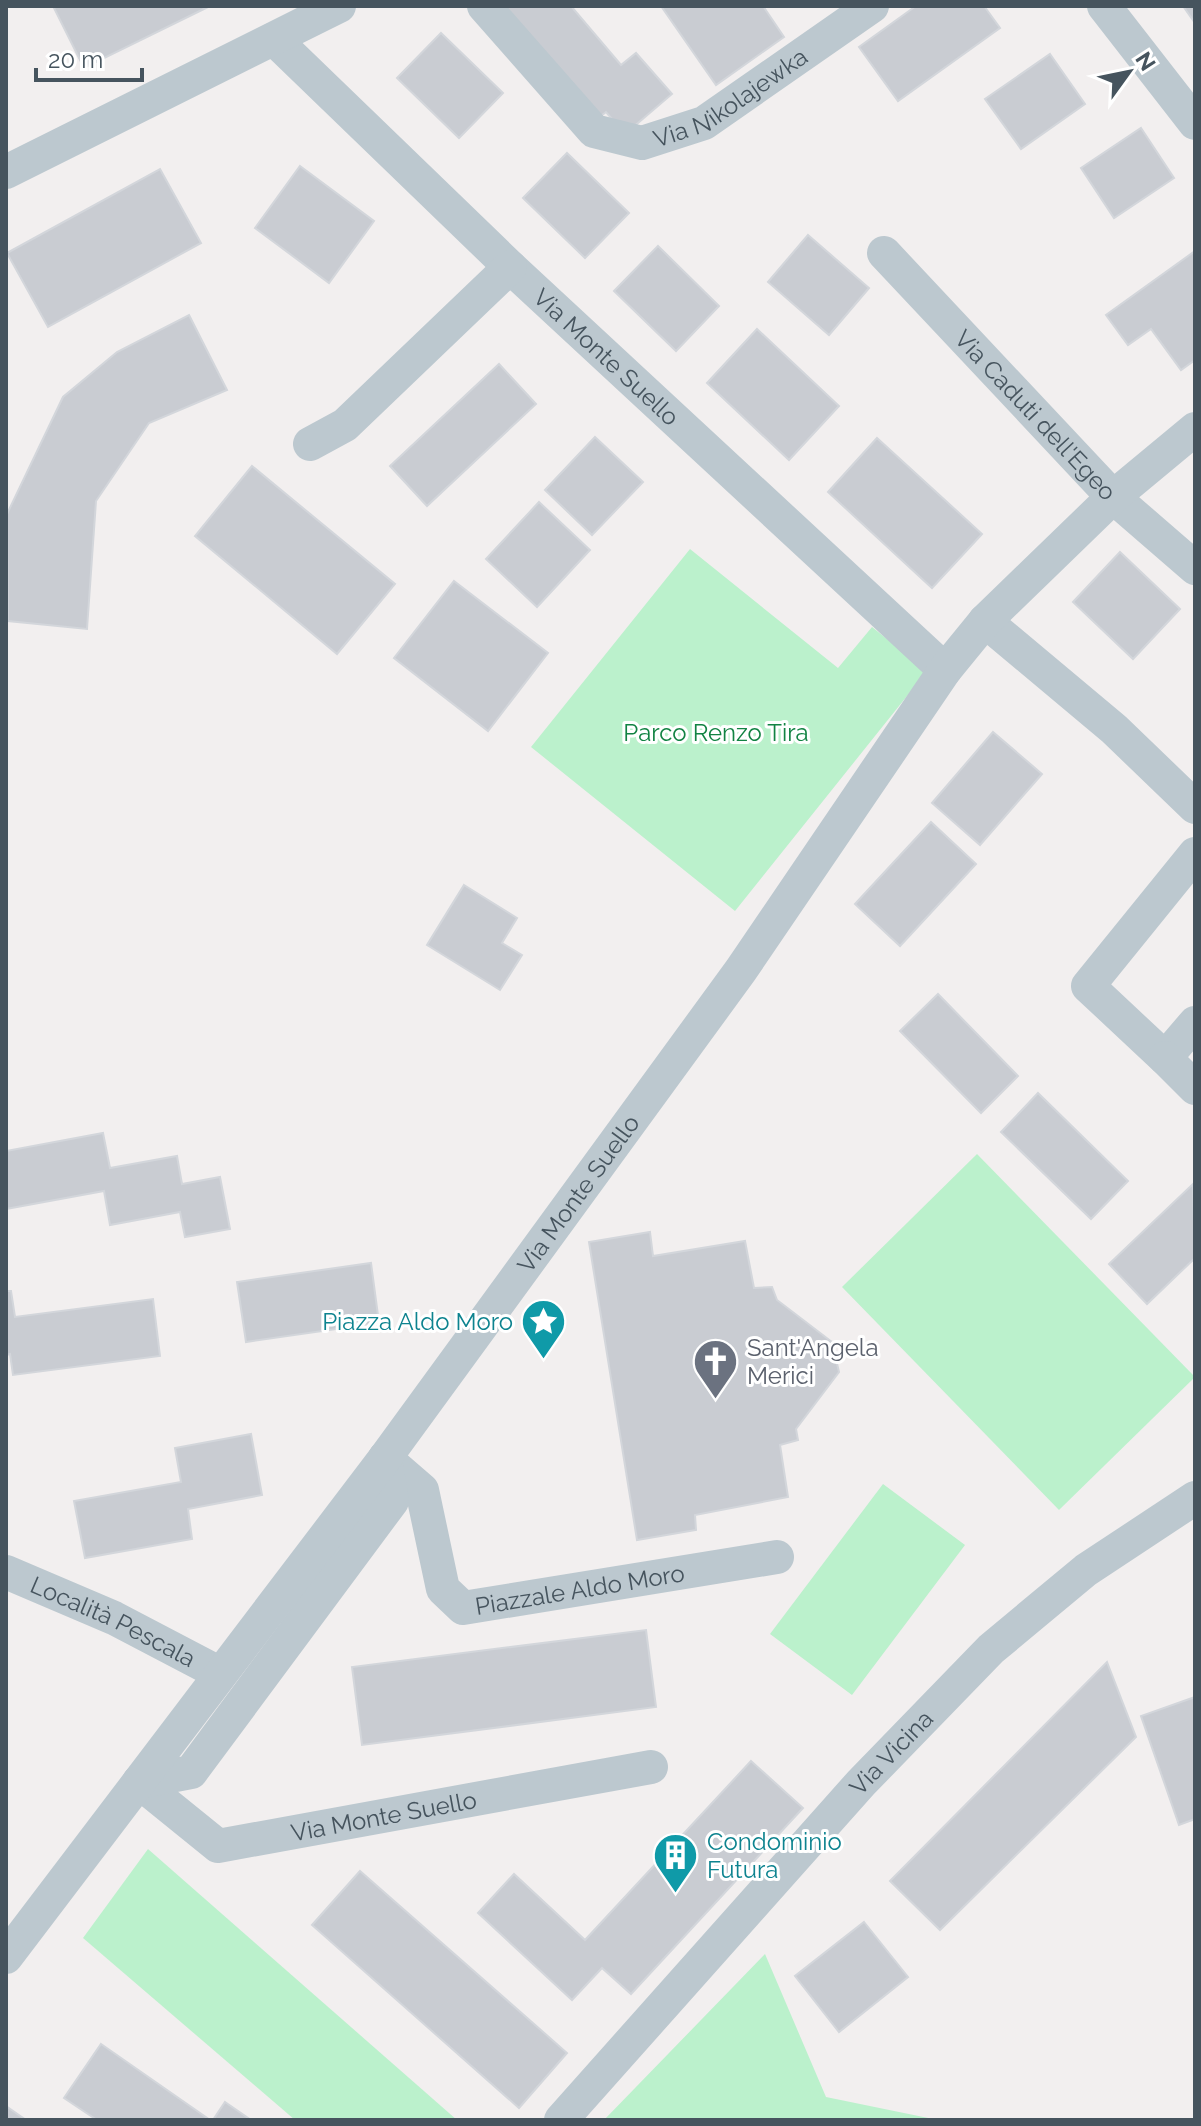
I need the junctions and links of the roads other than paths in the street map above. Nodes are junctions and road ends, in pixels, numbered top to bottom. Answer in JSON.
{"nodes":[{"id":1,"x":339,"y":6,"type":"edge"},
{"id":2,"x":484,"y":6,"type":"edge"},
{"id":3,"x":872,"y":6,"type":"edge"},
{"id":4,"x":1104,"y":6,"type":"edge"},
{"id":5,"x":274,"y":39,"type":"junction"},
{"id":6,"x":1195,"y":123,"type":"edge"},
{"id":7,"x":6,"y":172,"type":"edge"},
{"id":8,"x":884,"y":253,"type":"dead end"},
{"id":9,"x":510,"y":267,"type":"junction"},
{"id":10,"x":1195,"y":429,"type":"edge"},
{"id":11,"x":310,"y":444,"type":"dead end"},
{"id":12,"x":1113,"y":497,"type":"junction"},
{"id":13,"x":1195,"y":568,"type":"edge"},
{"id":14,"x":985,"y":621,"type":"junction"},
{"id":15,"x":945,"y":670,"type":"junction"},
{"id":16,"x":1195,"y":807,"type":"edge"},
{"id":17,"x":1195,"y":854,"type":"edge"},
{"id":18,"x":1195,"y":1023,"type":"edge"},
{"id":19,"x":1165,"y":1058,"type":"junction"},
{"id":20,"x":1195,"y":1088,"type":"edge"},
{"id":21,"x":385,"y":1458,"type":"junction"},
{"id":22,"x":1195,"y":1498,"type":"edge"},
{"id":23,"x":777,"y":1557,"type":"dead end"},
{"id":24,"x":6,"y":1572,"type":"edge"},
{"id":25,"x":219,"y":1673,"type":"junction"},
{"id":26,"x":651,"y":1767,"type":"dead end"},
{"id":27,"x":139,"y":1782,"type":"junction"},
{"id":28,"x":6,"y":1957,"type":"edge"},
{"id":29,"x":561,"y":2120,"type":"edge"}],
"edges":[{"from":1,"to":5,"type":"street"},
{"from":2,"to":3,"type":"street","name":"Via Nikolajewka"},
{"from":4,"to":6,"type":"street"},
{"from":5,"to":7,"type":"street"},
{"from":5,"to":9,"type":"street","name":"Via Monte Suello"},
{"from":8,"to":12,"type":"street","name":"Via Caduti dell'Egeo"},
{"from":9,"to":11,"type":"street"},
{"from":9,"to":15,"type":"street","name":"Via Monte Suello"},
{"from":10,"to":12,"type":"street","name":"Via Monte Suello"},
{"from":12,"to":13,"type":"street","name":"Via Caduti dell'Egeo"},
{"from":12,"to":14,"type":"street","name":"Via Monte Suello"},
{"from":14,"to":15,"type":"street","name":"Via Monte Suello"},
{"from":14,"to":16,"type":"street"},
{"from":15,"to":21,"type":"street","name":"Via Monte Suello"},
{"from":17,"to":19,"type":"street"},
{"from":18,"to":19,"type":"street"},
{"from":19,"to":20,"type":"street"},
{"from":21,"to":23,"type":"street","name":"Piazzale Aldo Moro"},
{"from":21,"to":25,"type":"street","name":"Via Monte Suello"},
{"from":21,"to":27,"type":"street"},
{"from":22,"to":29,"type":"street","name":"Via Vicina"},
{"from":24,"to":25,"type":"street","name":"Località Pescala"},
{"from":25,"to":27,"type":"street","name":"Via Monte Suello"},
{"from":26,"to":27,"type":"street","name":"Via Monte Suello"},
{"from":27,"to":28,"type":"street","name":"Via Monte Suello"}]}
